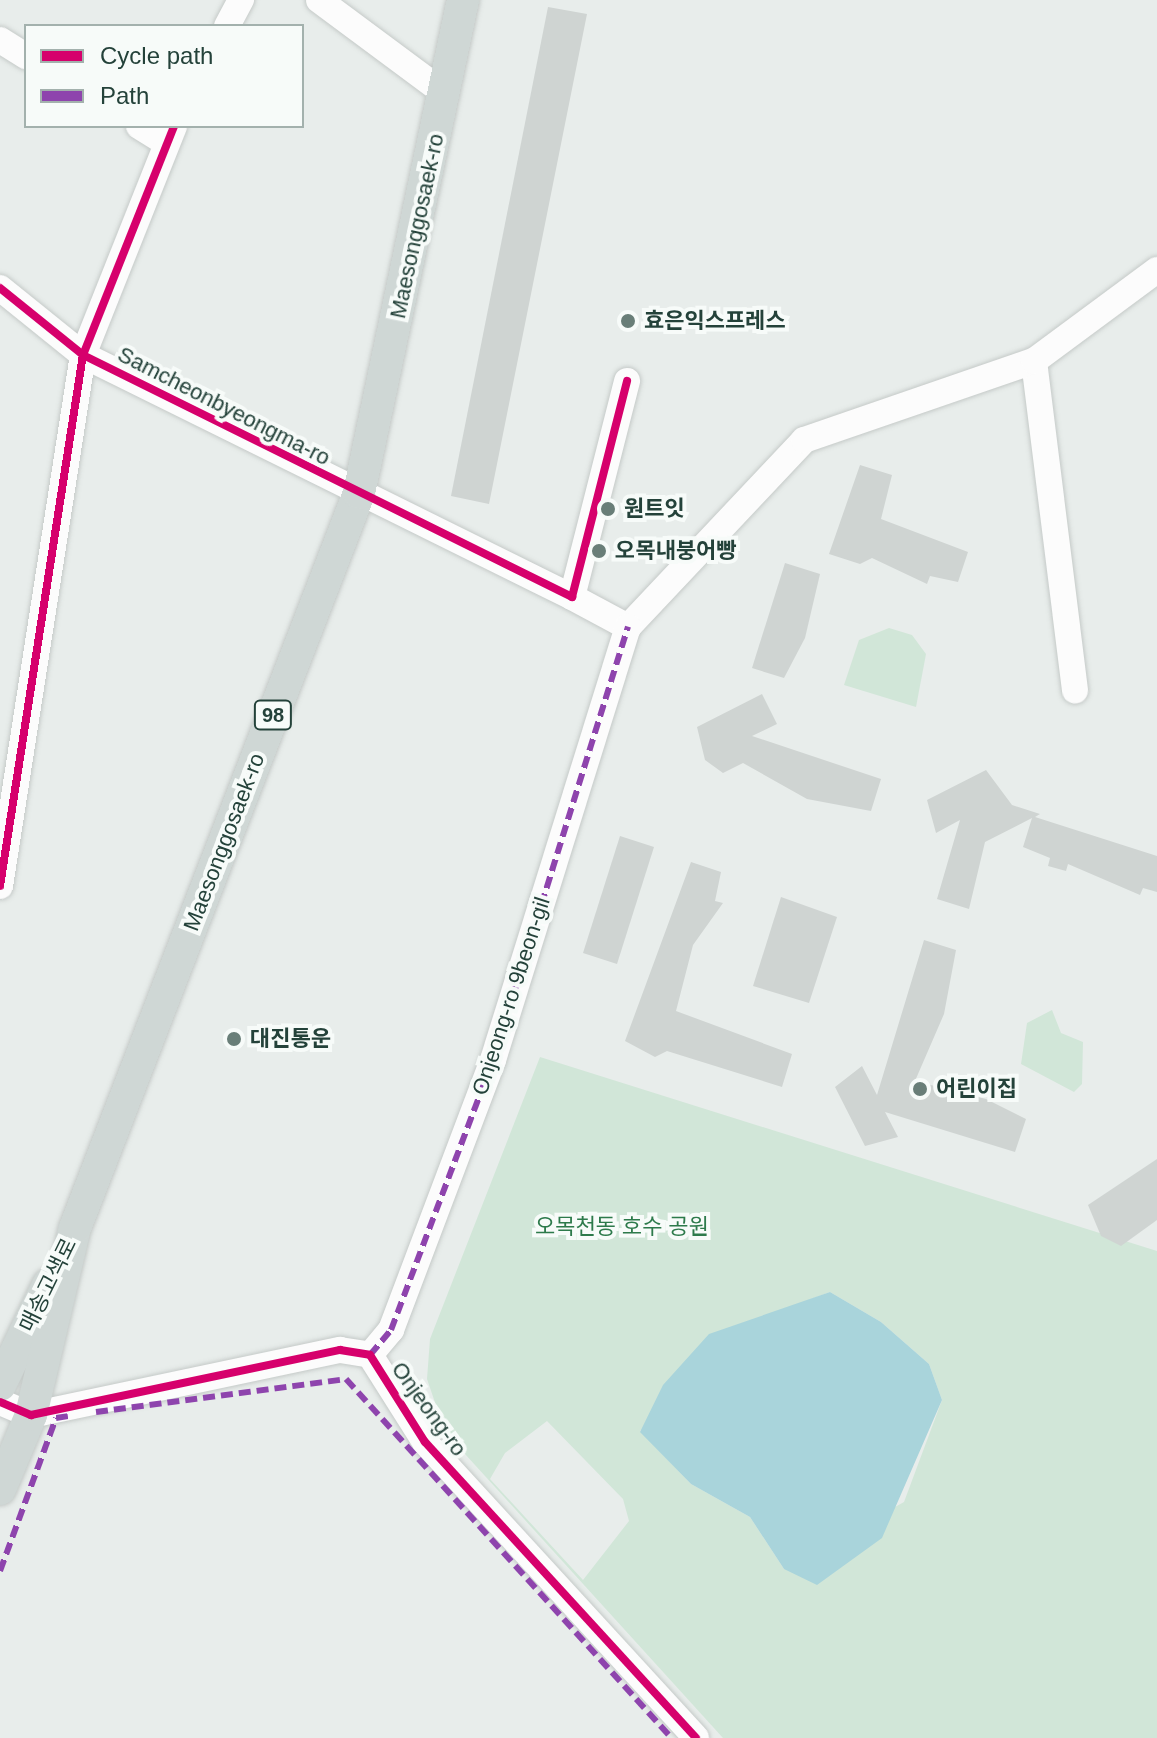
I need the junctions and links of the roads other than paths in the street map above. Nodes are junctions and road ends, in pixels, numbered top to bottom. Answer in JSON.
{"nodes":[{"id":1,"x":241,"y":0,"type":"edge"},
{"id":2,"x":319,"y":0,"type":"edge"},
{"id":3,"x":463,"y":0,"type":"edge"},
{"id":4,"x":228,"y":24,"type":"edge"},
{"id":5,"x":0,"y":40,"type":"edge"},
{"id":6,"x":24,"y":55,"type":"edge"},
{"id":7,"x":444,"y":93,"type":"junction"},
{"id":8,"x":147,"y":128,"type":"edge"},
{"id":9,"x":170,"y":134,"type":"edge"},
{"id":10,"x":1157,"y":270,"type":"edge"},
{"id":11,"x":0,"y":288,"type":"edge"},
{"id":12,"x":83,"y":355,"type":"junction"},
{"id":13,"x":1034,"y":361,"type":"junction"},
{"id":14,"x":627,"y":381,"type":"dead end"},
{"id":15,"x":359,"y":493,"type":"junction"},
{"id":16,"x":572,"y":597,"type":"junction"},
{"id":17,"x":628,"y":627,"type":"junction"},
{"id":18,"x":1075,"y":690,"type":"dead end"},
{"id":19,"x":0,"y":886,"type":"edge"},
{"id":20,"x":75,"y":1228,"type":"junction"},
{"id":21,"x":370,"y":1355,"type":"junction"},
{"id":22,"x":0,"y":1385,"type":"edge"},
{"id":23,"x":0,"y":1402,"type":"edge"},
{"id":24,"x":31,"y":1415,"type":"junction"},
{"id":25,"x":0,"y":1489,"type":"edge"},
{"id":26,"x":696,"y":1738,"type":"edge"}],
"edges":[{"from":1,"to":4,"type":"street"},
{"from":2,"to":7,"type":"street"},
{"from":3,"to":7,"type":"main road","name":"Maesonggosaek-ro","number":"98"},
{"from":5,"to":6,"type":"street"},
{"from":7,"to":15,"type":"main road","name":"Maesonggosaek-ro","number":"98"},
{"from":8,"to":9,"type":"street"},
{"from":9,"to":12,"type":"street"},
{"from":10,"to":13,"type":"street"},
{"from":11,"to":12,"type":"street","name":"Samcheonbyeongma-ro"},
{"from":12,"to":15,"type":"street","name":"Samcheonbyeongma-ro"},
{"from":12,"to":19,"type":"street"},
{"from":13,"to":17,"type":"street"},
{"from":13,"to":18,"type":"street"},
{"from":14,"to":16,"type":"street"},
{"from":15,"to":16,"type":"street","name":"Samcheonbyeongma-ro"},
{"from":15,"to":20,"type":"main road","name":"Maesonggosaek-ro","number":"98"},
{"from":16,"to":17,"type":"street","name":"Samcheonbyeongma-ro"},
{"from":17,"to":21,"type":"street","name":"Onjeong-ro 9beon-gil"},
{"from":20,"to":22,"type":"main road","name":"매송고색로"},
{"from":20,"to":24,"type":"main road","name":"Maesonggosaek-ro","number":"98"},
{"from":21,"to":24,"type":"street","name":"Onjeong-ro"},
{"from":21,"to":26,"type":"street","name":"Onjeong-ro"},
{"from":23,"to":24,"type":"street"},
{"from":24,"to":25,"type":"main road","name":"Maesonggosaek-ro","number":"98"}]}
